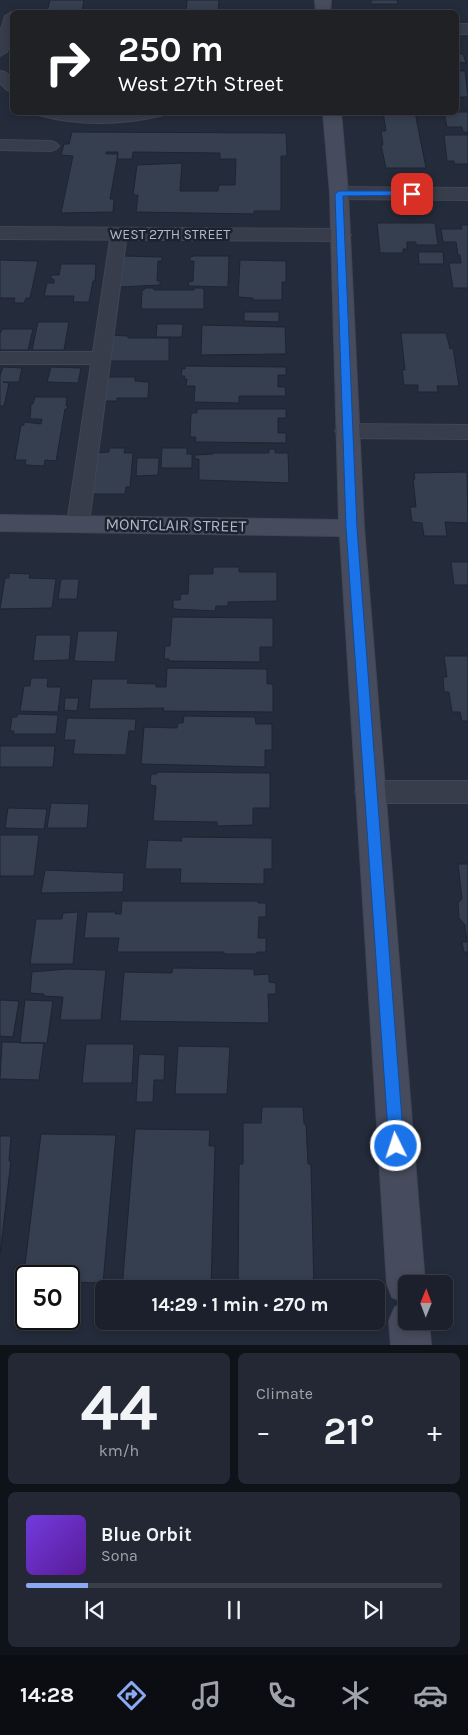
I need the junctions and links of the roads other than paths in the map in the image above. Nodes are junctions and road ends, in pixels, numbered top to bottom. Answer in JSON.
{"nodes":[{"id":1,"x":10,"y":23,"type":"edge"},
{"id":2,"x":0,"y":52,"type":"edge"},
{"id":3,"x":0,"y":75,"type":"edge"},
{"id":4,"x":10,"y":85,"type":"edge"},
{"id":5,"x":56,"y":115,"type":"edge"},
{"id":6,"x":132,"y":115,"type":"edge"},
{"id":7,"x":332,"y":115,"type":"edge"},
{"id":8,"x":0,"y":145,"type":"edge"},
{"id":9,"x":51,"y":146,"type":"dead end"},
{"id":10,"x":339,"y":194,"type":"junction"},
{"id":11,"x":468,"y":194,"type":"edge"},
{"id":12,"x":0,"y":232,"type":"edge"},
{"id":13,"x":119,"y":233,"type":"junction"},
{"id":14,"x":341,"y":235,"type":"junction"},
{"id":15,"x":0,"y":358,"type":"edge"},
{"id":16,"x":100,"y":358,"type":"junction"},
{"id":17,"x":347,"y":431,"type":"junction"},
{"id":18,"x":468,"y":432,"type":"edge"},
{"id":19,"x":0,"y":523,"type":"edge"},
{"id":20,"x":78,"y":523,"type":"junction"},
{"id":21,"x":352,"y":528,"type":"junction"},
{"id":22,"x":370,"y":792,"type":"junction"},
{"id":23,"x":468,"y":792,"type":"edge"},
{"id":24,"x":405,"y":1275,"type":"edge"},
{"id":25,"x":410,"y":1330,"type":"edge"},
{"id":26,"x":411,"y":1345,"type":"edge"}],
"edges":[{"from":1,"to":2,"type":"lane"},
{"from":3,"to":4,"type":"lane"},
{"from":5,"to":6,"type":"lane"},
{"from":7,"to":10,"type":"main road"},
{"from":8,"to":9,"type":"lane"},
{"from":10,"to":11,"type":"street"},
{"from":10,"to":14,"type":"main road"},
{"from":12,"to":13,"type":"street","name":"WEST 27TH STREET"},
{"from":13,"to":14,"type":"street","name":"WEST 27TH STREET"},
{"from":13,"to":16,"type":"lane"},
{"from":14,"to":17,"type":"main road"},
{"from":15,"to":16,"type":"lane"},
{"from":16,"to":20,"type":"lane"},
{"from":17,"to":18,"type":"street"},
{"from":17,"to":21,"type":"main road"},
{"from":19,"to":20,"type":"main road","name":"MONTCLAIR STREET"},
{"from":20,"to":21,"type":"main road","name":"MONTCLAIR STREET"},
{"from":21,"to":22,"type":"main road"},
{"from":22,"to":23,"type":"street"},
{"from":22,"to":24,"type":"main road"},
{"from":25,"to":26,"type":"main road"}]}
